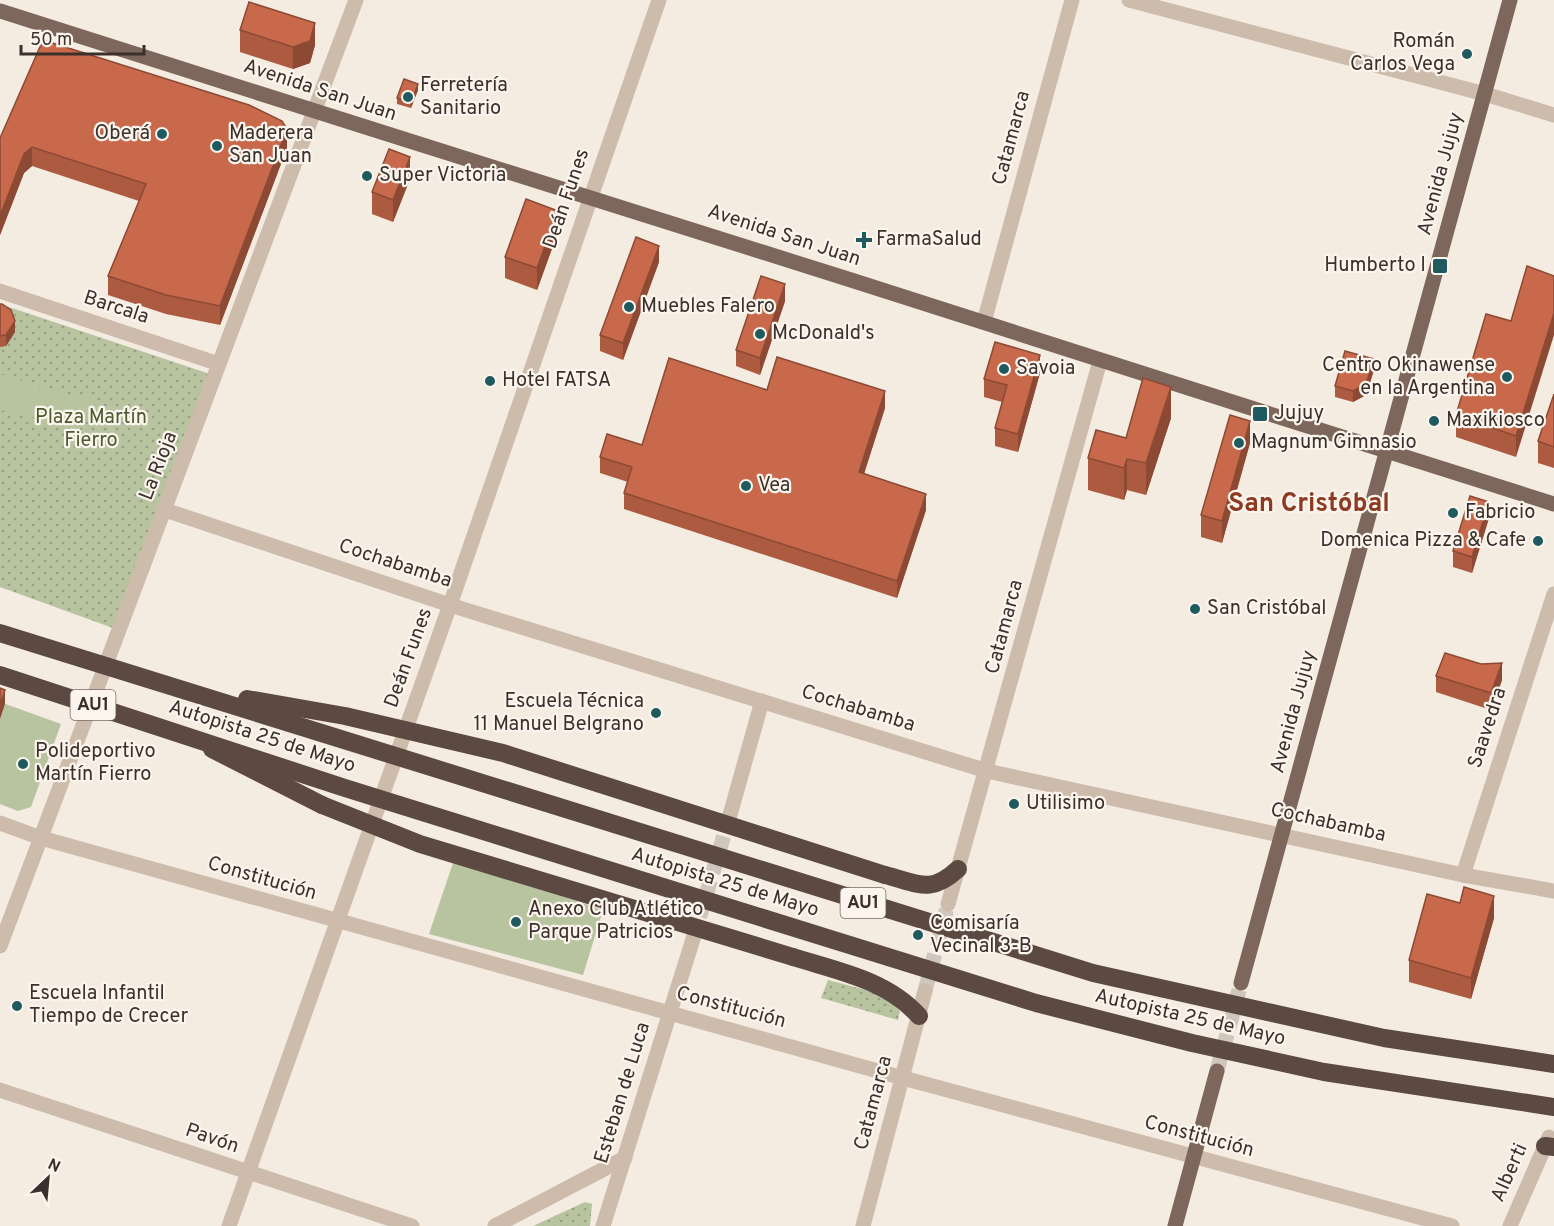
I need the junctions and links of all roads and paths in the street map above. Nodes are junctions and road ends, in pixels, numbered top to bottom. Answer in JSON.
{"nodes":[{"id":1,"x":356,"y":0,"type":"edge"},
{"id":2,"x":659,"y":0,"type":"edge"},
{"id":3,"x":1072,"y":0,"type":"edge"},
{"id":4,"x":1129,"y":0,"type":"edge"},
{"id":5,"x":1510,"y":0,"type":"edge"},
{"id":6,"x":0,"y":11,"type":"edge"},
{"id":7,"x":1485,"y":94,"type":"junction"},
{"id":8,"x":314,"y":112,"type":"junction"},
{"id":9,"x":1554,"y":115,"type":"edge"},
{"id":10,"x":590,"y":197,"type":"junction"},
{"id":11,"x":0,"y":291,"type":"edge"},
{"id":12,"x":984,"y":322,"type":"junction"},
{"id":13,"x":1100,"y":361,"type":"junction"},
{"id":14,"x":219,"y":364,"type":"junction"},
{"id":15,"x":1387,"y":452,"type":"junction"},
{"id":16,"x":1554,"y":504,"type":"edge"},
{"id":17,"x":165,"y":510,"type":"junction"},
{"id":18,"x":1554,"y":594,"type":"edge"},
{"id":19,"x":450,"y":605,"type":"junction"},
{"id":20,"x":0,"y":633,"type":"edge"},
{"id":21,"x":0,"y":675,"type":"edge"},
{"id":22,"x":186,"y":689,"type":"junction"},
{"id":23,"x":762,"y":701,"type":"junction"},
{"id":24,"x":186,"y":735,"type":"junction"},
{"id":25,"x":987,"y":771,"type":"junction"},
{"id":26,"x":730,"y":815,"type":"tunnel mouth"},
{"id":27,"x":0,"y":823,"type":"edge"},
{"id":28,"x":1283,"y":835,"type":"junction"},
{"id":29,"x":41,"y":838,"type":"junction"},
{"id":30,"x":958,"y":869,"type":"junction"},
{"id":31,"x":1463,"y":875,"type":"junction"},
{"id":32,"x":1554,"y":891,"type":"edge"},
{"id":33,"x":948,"y":904,"type":"tunnel mouth"},
{"id":34,"x":336,"y":922,"type":"junction"},
{"id":35,"x":693,"y":939,"type":"tunnel mouth"},
{"id":36,"x":0,"y":946,"type":"edge"},
{"id":37,"x":1241,"y":983,"type":"tunnel mouth"},
{"id":38,"x":925,"y":992,"type":"tunnel mouth"},
{"id":39,"x":670,"y":1013,"type":"junction"},
{"id":40,"x":919,"y":1016,"type":"junction"},
{"id":41,"x":1554,"y":1064,"type":"edge"},
{"id":42,"x":1217,"y":1071,"type":"tunnel mouth"},
{"id":43,"x":903,"y":1078,"type":"junction"},
{"id":44,"x":0,"y":1090,"type":"edge"},
{"id":45,"x":1554,"y":1107,"type":"edge"},
{"id":46,"x":1550,"y":1143,"type":"edge"},
{"id":47,"x":1194,"y":1157,"type":"junction"},
{"id":48,"x":625,"y":1158,"type":"junction"},
{"id":49,"x":248,"y":1173,"type":"junction"},
{"id":50,"x":229,"y":1226,"type":"edge"},
{"id":51,"x":412,"y":1226,"type":"edge"},
{"id":52,"x":495,"y":1226,"type":"edge"},
{"id":53,"x":603,"y":1226,"type":"edge"},
{"id":54,"x":863,"y":1226,"type":"edge"},
{"id":55,"x":1174,"y":1226,"type":"edge"},
{"id":56,"x":1452,"y":1226,"type":"edge"},
{"id":57,"x":1510,"y":1226,"type":"edge"}],
"edges":[{"from":1,"to":8,"type":"street","name":"La Rioja"},
{"from":2,"to":10,"type":"street","name":"Deán Funes"},
{"from":3,"to":12,"type":"street","name":"Catamarca"},
{"from":4,"to":7,"type":"street"},
{"from":5,"to":7,"type":"main road","name":"Avenida Jujuy"},
{"from":6,"to":8,"type":"main road","name":"Avenida San Juan"},
{"from":7,"to":9,"type":"street"},
{"from":7,"to":15,"type":"main road","name":"Avenida Jujuy"},
{"from":8,"to":10,"type":"main road","name":"Avenida San Juan"},
{"from":8,"to":14,"type":"street","name":"La Rioja"},
{"from":10,"to":12,"type":"main road","name":"Avenida San Juan"},
{"from":10,"to":19,"type":"street","name":"Deán Funes"},
{"from":11,"to":14,"type":"street","name":"Barcala"},
{"from":12,"to":13,"type":"main road","name":"Avenida San Juan"},
{"from":13,"to":15,"type":"main road","name":"Avenida San Juan"},
{"from":13,"to":25,"type":"street","name":"Catamarca"},
{"from":14,"to":17,"type":"street","name":"La Rioja"},
{"from":15,"to":16,"type":"main road","name":"Avenida San Juan"},
{"from":15,"to":28,"type":"main road","name":"Avenida Jujuy"},
{"from":17,"to":19,"type":"street","name":"Cochabamba"},
{"from":17,"to":29,"type":"street","name":"La Rioja"},
{"from":18,"to":31,"type":"street","name":"Saavedra"},
{"from":19,"to":23,"type":"street","name":"Cochabamba"},
{"from":19,"to":34,"type":"street","name":"Deán Funes"},
{"from":20,"to":22,"type":"highway","name":"Autopista 25 de Mayo","number":"AU1","bridge":true},
{"from":21,"to":24,"type":"highway","name":"Autopista 25 de Mayo","number":"AU1","bridge":true},
{"from":22,"to":30,"type":"highway","bridge":true},
{"from":22,"to":41,"type":"highway","name":"Autopista 25 de Mayo","number":"AU1","bridge":true},
{"from":23,"to":25,"type":"street","name":"Cochabamba"},
{"from":23,"to":26,"type":"street"},
{"from":24,"to":40,"type":"highway","bridge":true},
{"from":24,"to":45,"type":"highway","name":"Autopista 25 de Mayo","number":"AU1","bridge":true},
{"from":25,"to":28,"type":"street","name":"Cochabamba"},
{"from":25,"to":30,"type":"street","name":"Catamarca"},
{"from":27,"to":29,"type":"street","name":"Constitución"},
{"from":28,"to":31,"type":"street","name":"Cochabamba"},
{"from":28,"to":37,"type":"main road","name":"Avenida Jujuy"},
{"from":29,"to":34,"type":"street","name":"Constitución"},
{"from":29,"to":36,"type":"street","name":"La Rioja"},
{"from":30,"to":33,"type":"street","name":"Catamarca"},
{"from":31,"to":32,"type":"street","name":"Cochabamba"},
{"from":34,"to":39,"type":"street","name":"Constitución"},
{"from":34,"to":49,"type":"street","name":"Deán Funes"},
{"from":35,"to":39,"type":"street","name":"Esteban de Luca"},
{"from":38,"to":40,"type":"street","name":"Catamarca"},
{"from":39,"to":43,"type":"street","name":"Constitución"},
{"from":39,"to":48,"type":"street","name":"Esteban de Luca"},
{"from":40,"to":43,"type":"street","name":"Catamarca"},
{"from":42,"to":47,"type":"main road"},
{"from":43,"to":47,"type":"street","name":"Constitución"},
{"from":43,"to":54,"type":"street","name":"Catamarca"},
{"from":44,"to":49,"type":"street","name":"Pavón"},
{"from":46,"to":57,"type":"street","name":"Alberti"},
{"from":47,"to":55,"type":"main road"},
{"from":47,"to":56,"type":"street","name":"Constitución"},
{"from":48,"to":52,"type":"street"},
{"from":48,"to":53,"type":"street","name":"Esteban de Luca"},
{"from":49,"to":50,"type":"street","name":"Deán Funes"},
{"from":49,"to":51,"type":"street","name":"Pavón"}]}
